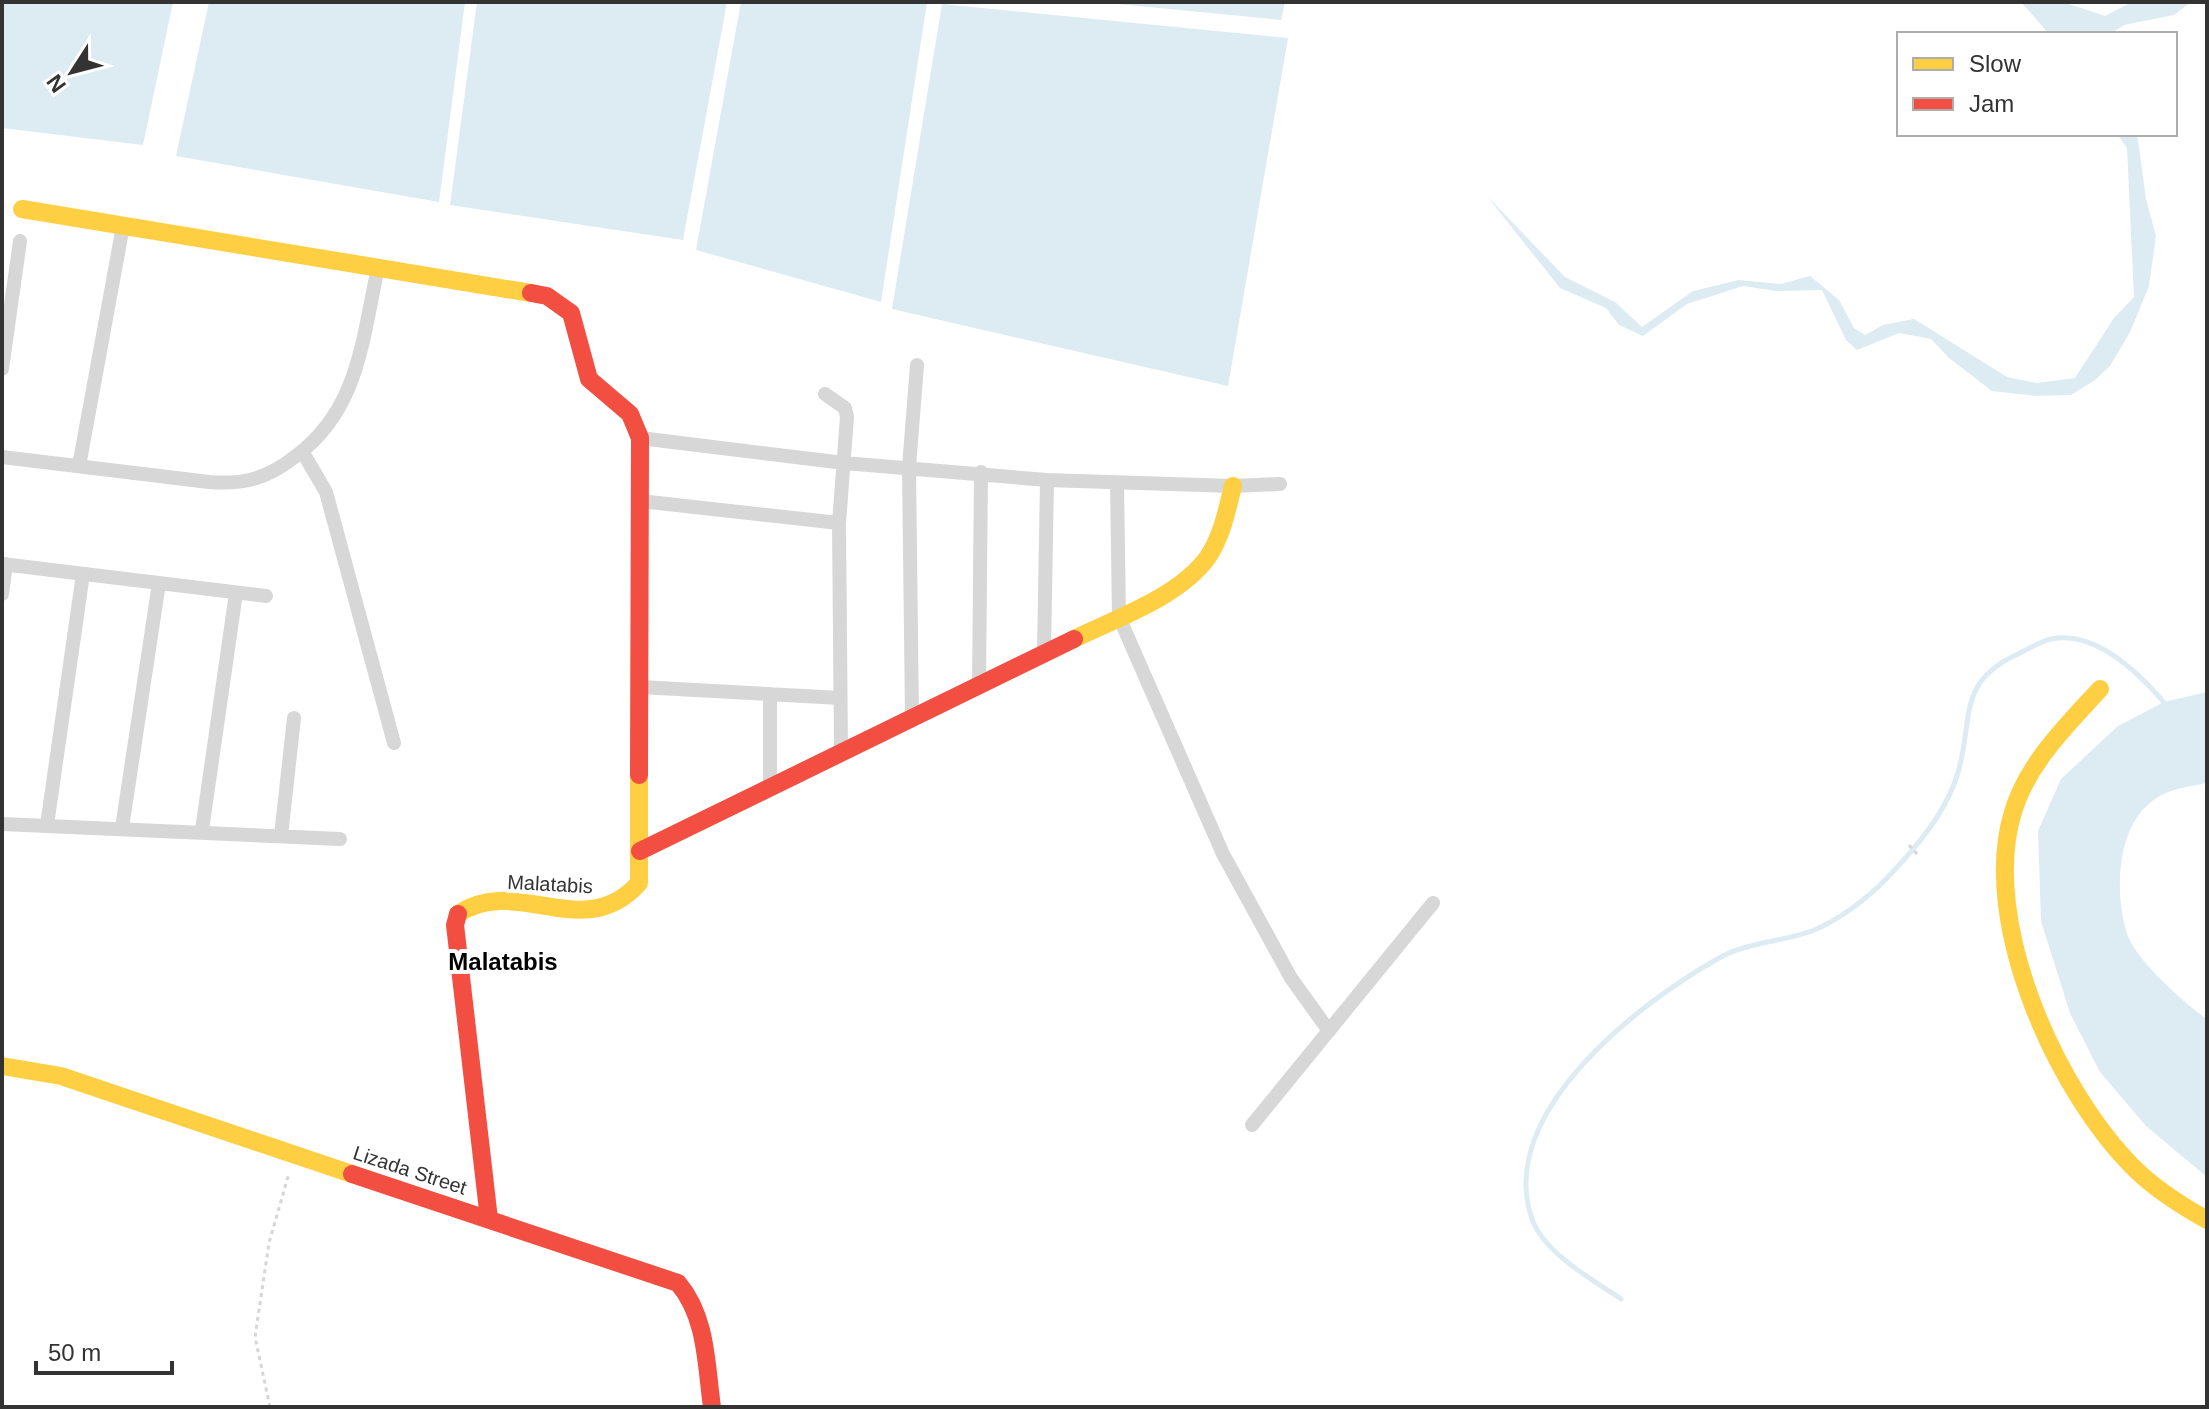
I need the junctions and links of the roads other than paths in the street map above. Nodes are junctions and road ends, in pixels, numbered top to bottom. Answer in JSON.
{"nodes":[{"id":1,"x":22,"y":209,"type":"dead end"},
{"id":2,"x":123,"y":226,"type":"junction"},
{"id":3,"x":20,"y":241,"type":"dead end"},
{"id":4,"x":378,"y":268,"type":"junction"},
{"id":5,"x":917,"y":365,"type":"dead end"},
{"id":6,"x":2,"y":369,"type":"edge"},
{"id":7,"x":825,"y":394,"type":"dead end"},
{"id":8,"x":640,"y":438,"type":"junction"},
{"id":9,"x":302,"y":451,"type":"junction"},
{"id":10,"x":2,"y":457,"type":"edge"},
{"id":11,"x":844,"y":463,"type":"junction"},
{"id":12,"x":79,"y":466,"type":"junction"},
{"id":13,"x":909,"y":467,"type":"junction"},
{"id":14,"x":981,"y":472,"type":"junction"},
{"id":15,"x":1047,"y":480,"type":"junction"},
{"id":16,"x":1117,"y":483,"type":"junction"},
{"id":17,"x":1280,"y":484,"type":"dead end"},
{"id":18,"x":1233,"y":486,"type":"junction"},
{"id":19,"x":640,"y":501,"type":"junction"},
{"id":20,"x":839,"y":523,"type":"junction"},
{"id":21,"x":4,"y":564,"type":"edge"},
{"id":22,"x":83,"y":574,"type":"junction"},
{"id":23,"x":159,"y":583,"type":"junction"},
{"id":24,"x":236,"y":593,"type":"junction"},
{"id":25,"x":2,"y":594,"type":"edge"},
{"id":26,"x":266,"y":596,"type":"dead end"},
{"id":27,"x":1119,"y":617,"type":"junction"},
{"id":28,"x":1044,"y":653,"type":"junction"},
{"id":29,"x":979,"y":685,"type":"junction"},
{"id":30,"x":640,"y":687,"type":"junction"},
{"id":31,"x":2100,"y":689,"type":"dead end"},
{"id":32,"x":770,"y":694,"type":"junction"},
{"id":33,"x":840,"y":698,"type":"junction"},
{"id":34,"x":912,"y":717,"type":"junction"},
{"id":35,"x":294,"y":718,"type":"dead end"},
{"id":36,"x":394,"y":743,"type":"dead end"},
{"id":37,"x":841,"y":751,"type":"junction"},
{"id":38,"x":770,"y":787,"type":"junction"},
{"id":39,"x":2,"y":824,"type":"edge"},
{"id":40,"x":47,"y":825,"type":"junction"},
{"id":41,"x":122,"y":828,"type":"junction"},
{"id":42,"x":202,"y":830,"type":"junction"},
{"id":43,"x":281,"y":836,"type":"junction"},
{"id":44,"x":340,"y":839,"type":"dead end"},
{"id":45,"x":640,"y":851,"type":"junction"},
{"id":46,"x":1433,"y":903,"type":"dead end"},
{"id":47,"x":1329,"y":1031,"type":"junction"},
{"id":48,"x":2,"y":1066,"type":"edge"},
{"id":49,"x":1252,"y":1125,"type":"dead end"},
{"id":50,"x":489,"y":1219,"type":"junction"},
{"id":51,"x":2207,"y":1220,"type":"edge"},
{"id":52,"x":712,"y":1407,"type":"edge"}],
"edges":[{"from":1,"to":2,"type":"street"},
{"from":2,"to":4,"type":"street"},
{"from":2,"to":12,"type":"street"},
{"from":3,"to":6,"type":"street"},
{"from":4,"to":8,"type":"street"},
{"from":4,"to":9,"type":"street"},
{"from":5,"to":13,"type":"street"},
{"from":7,"to":11,"type":"street"},
{"from":8,"to":11,"type":"street"},
{"from":8,"to":19,"type":"street","name":"Malatabis"},
{"from":9,"to":12,"type":"street"},
{"from":9,"to":36,"type":"street"},
{"from":10,"to":12,"type":"street"},
{"from":11,"to":13,"type":"street"},
{"from":11,"to":20,"type":"street"},
{"from":13,"to":14,"type":"street"},
{"from":13,"to":34,"type":"street"},
{"from":14,"to":15,"type":"street"},
{"from":14,"to":29,"type":"street"},
{"from":15,"to":16,"type":"street"},
{"from":15,"to":28,"type":"street"},
{"from":16,"to":18,"type":"street"},
{"from":16,"to":27,"type":"street"},
{"from":17,"to":18,"type":"street"},
{"from":18,"to":27,"type":"street"},
{"from":19,"to":20,"type":"street"},
{"from":19,"to":30,"type":"street","name":"Malatabis"},
{"from":20,"to":33,"type":"street"},
{"from":21,"to":22,"type":"street"},
{"from":21,"to":25,"type":"street"},
{"from":22,"to":23,"type":"street"},
{"from":22,"to":40,"type":"street"},
{"from":23,"to":24,"type":"street"},
{"from":23,"to":41,"type":"street"},
{"from":24,"to":26,"type":"street"},
{"from":24,"to":42,"type":"street"},
{"from":27,"to":28,"type":"street"},
{"from":27,"to":47,"type":"street"},
{"from":28,"to":29,"type":"street"},
{"from":29,"to":34,"type":"street"},
{"from":30,"to":32,"type":"street"},
{"from":30,"to":45,"type":"street","name":"Malatabis"},
{"from":31,"to":51,"type":"street"},
{"from":32,"to":33,"type":"street"},
{"from":32,"to":38,"type":"street"},
{"from":33,"to":37,"type":"street"},
{"from":34,"to":37,"type":"street"},
{"from":35,"to":43,"type":"street"},
{"from":37,"to":38,"type":"street"},
{"from":38,"to":45,"type":"street"},
{"from":39,"to":40,"type":"street"},
{"from":40,"to":41,"type":"street"},
{"from":41,"to":42,"type":"street"},
{"from":42,"to":43,"type":"street"},
{"from":43,"to":44,"type":"street"},
{"from":45,"to":50,"type":"street","name":"Malatabis"},
{"from":46,"to":47,"type":"street"},
{"from":47,"to":49,"type":"street"},
{"from":48,"to":50,"type":"street","name":"Lizada Street"},
{"from":50,"to":52,"type":"street","name":"Lizada Street"}]}
